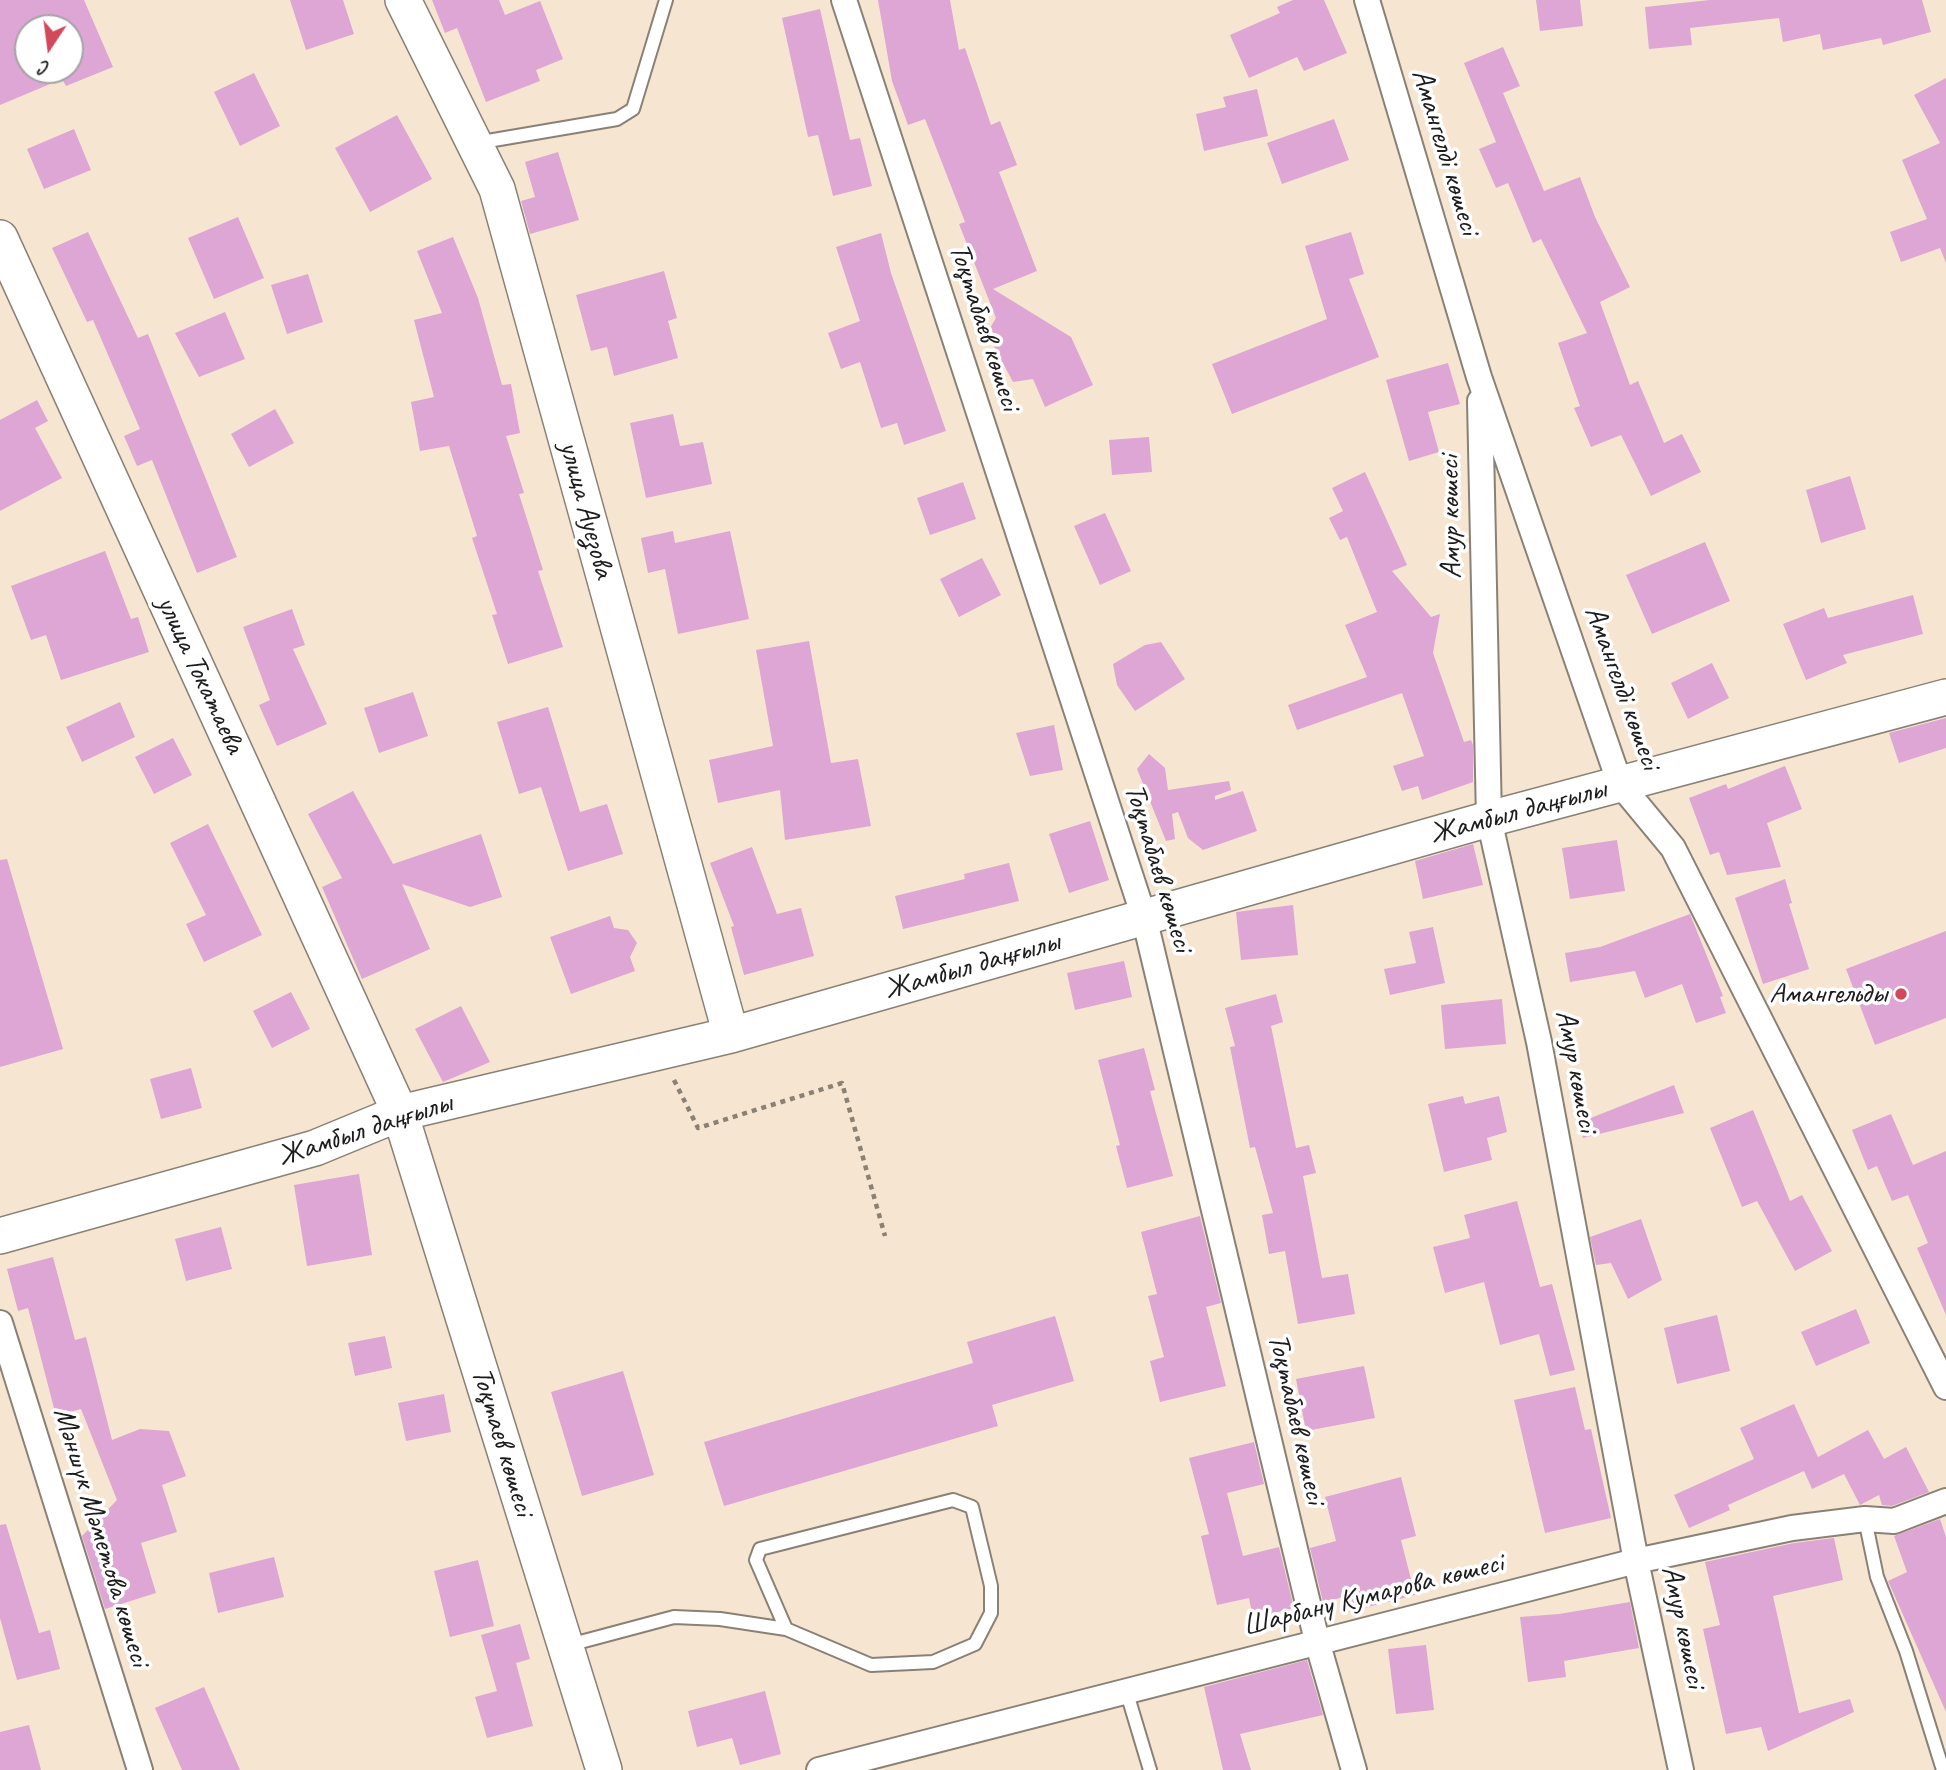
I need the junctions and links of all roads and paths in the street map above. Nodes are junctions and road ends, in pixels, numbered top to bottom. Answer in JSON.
{"nodes":[{"id":1,"x":403,"y":0,"type":"edge"},
{"id":2,"x":666,"y":0,"type":"edge"},
{"id":3,"x":844,"y":0,"type":"edge"},
{"id":4,"x":1367,"y":0,"type":"edge"},
{"id":5,"x":475,"y":143,"type":"junction"},
{"id":6,"x":0,"y":238,"type":"edge"},
{"id":7,"x":1479,"y":377,"type":"junction"},
{"id":8,"x":1946,"y":698,"type":"edge"},
{"id":9,"x":1620,"y":784,"type":"junction"},
{"id":10,"x":1489,"y":819,"type":"junction"},
{"id":11,"x":1144,"y":917,"type":"junction"},
{"id":12,"x":731,"y":1035,"type":"junction"},
{"id":13,"x":659,"y":1051,"type":"junction"},
{"id":14,"x":400,"y":1113,"type":"junction"},
{"id":15,"x":0,"y":1236,"type":"edge"},
{"id":16,"x":885,"y":1236,"type":"dead end"},
{"id":17,"x":0,"y":1322,"type":"edge"},
{"id":18,"x":1946,"y":1387,"type":"edge"},
{"id":19,"x":1946,"y":1501,"type":"edge"},
{"id":20,"x":1865,"y":1519,"type":"junction"},
{"id":21,"x":1636,"y":1561,"type":"junction"},
{"id":22,"x":786,"y":1629,"type":"junction"},
{"id":23,"x":1317,"y":1642,"type":"junction"},
{"id":24,"x":565,"y":1646,"type":"junction"},
{"id":25,"x":1126,"y":1690,"type":"junction"},
{"id":26,"x":140,"y":1770,"type":"edge"},
{"id":27,"x":604,"y":1770,"type":"edge"},
{"id":28,"x":819,"y":1770,"type":"edge"},
{"id":29,"x":1150,"y":1770,"type":"edge"},
{"id":30,"x":1354,"y":1770,"type":"edge"},
{"id":31,"x":1681,"y":1770,"type":"edge"},
{"id":32,"x":1943,"y":1770,"type":"edge"}],
"edges":[{"from":1,"to":5,"type":"street","name":"улица Ауезова"},
{"from":2,"to":5,"type":"lane"},
{"from":3,"to":11,"type":"street","name":"Тоқтабаев көшесі"},
{"from":4,"to":7,"type":"street","name":"Амангелді көшесі"},
{"from":5,"to":12,"type":"street","name":"улица Ауезова"},
{"from":6,"to":14,"type":"street","name":"улица Токатаева"},
{"from":7,"to":9,"type":"street","name":"Амангелді көшесі"},
{"from":7,"to":10,"type":"street","name":"Амур көшесі"},
{"from":8,"to":9,"type":"street","name":"Жамбыл даңғылы"},
{"from":9,"to":10,"type":"street","name":"Жамбыл даңғылы"},
{"from":9,"to":18,"type":"street","name":"Амангелді көшесі"},
{"from":10,"to":11,"type":"street","name":"Жамбыл даңғылы"},
{"from":10,"to":21,"type":"street","name":"Амур көшесі"},
{"from":11,"to":12,"type":"street","name":"Жамбыл даңғылы"},
{"from":11,"to":23,"type":"street","name":"Тоқтабаев көшесі"},
{"from":12,"to":13,"type":"street","name":"Жамбыл даңғылы"},
{"from":13,"to":14,"type":"street","name":"Жамбыл даңғылы"},
{"from":13,"to":16,"type":"path"},
{"from":14,"to":15,"type":"street","name":"Жамбыл даңғылы"},
{"from":14,"to":24,"type":"street","name":"Тоқтаев көшесі"},
{"from":17,"to":26,"type":"street","name":"Мәншүк Мәметова көшесі"},
{"from":19,"to":20,"type":"street","name":"Шарбану Кумарова көшесі"},
{"from":20,"to":21,"type":"street","name":"Шарбану Кумарова көшесі"},
{"from":20,"to":32,"type":"lane"},
{"from":21,"to":23,"type":"street","name":"Шарбану Кумарова көшесі"},
{"from":21,"to":31,"type":"street","name":"Амур көшесі"},
{"from":22,"to":22,"type":"lane"},
{"from":22,"to":24,"type":"lane"},
{"from":23,"to":25,"type":"street","name":"Шарбану Кумарова көшесі"},
{"from":23,"to":30,"type":"street","name":"Тоқтабаев көшесі"},
{"from":24,"to":27,"type":"street","name":"Тоқтаев көшесі"},
{"from":25,"to":28,"type":"street","name":"Шарбану Кумарова көшесі"},
{"from":25,"to":29,"type":"lane"}]}
